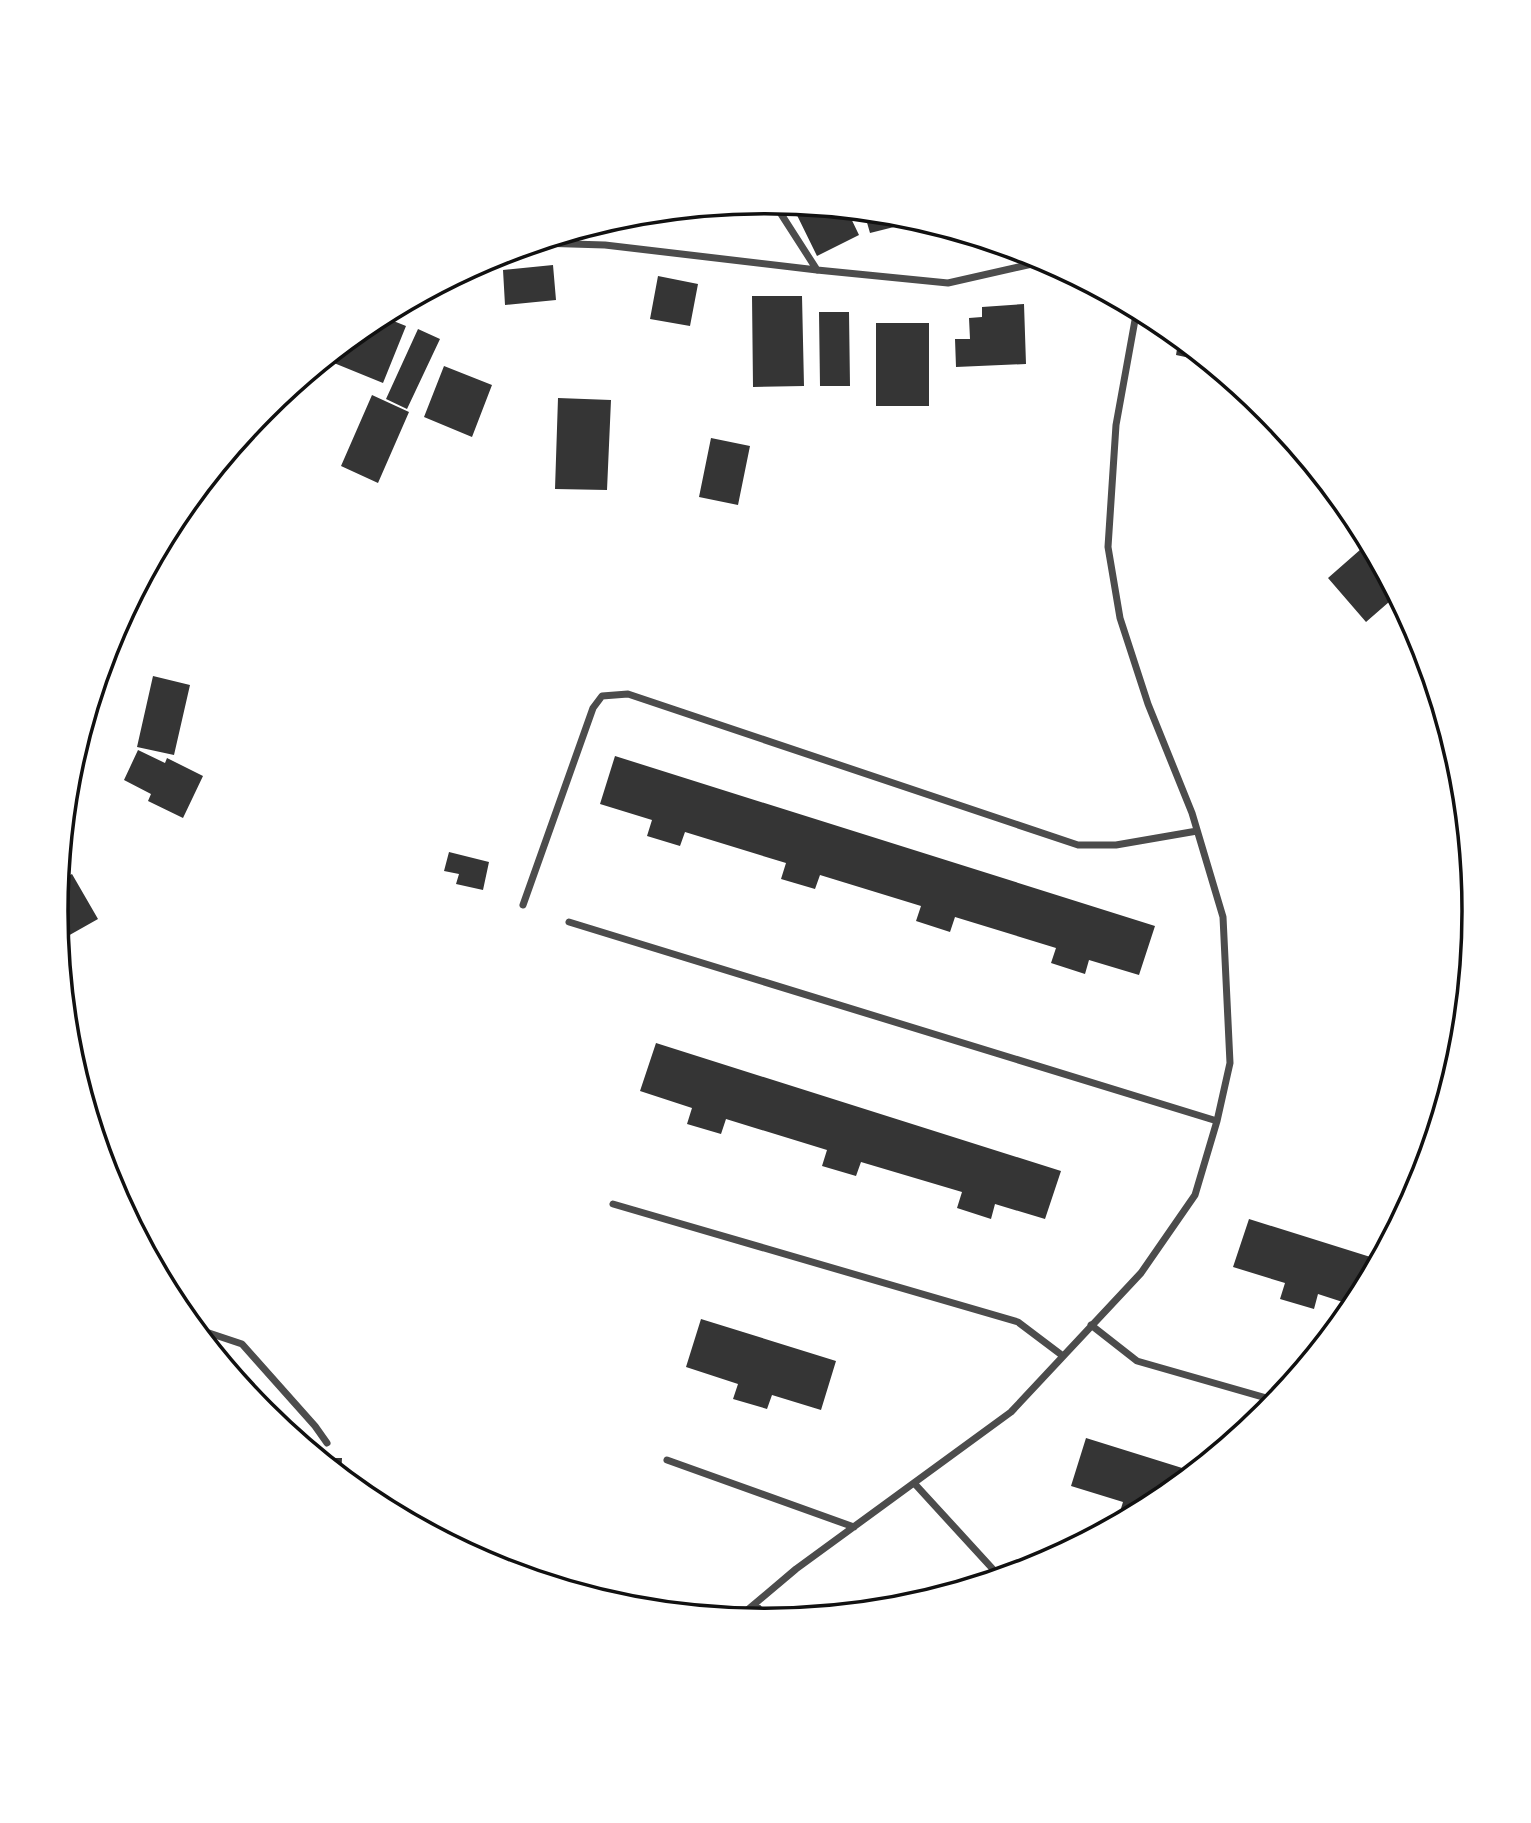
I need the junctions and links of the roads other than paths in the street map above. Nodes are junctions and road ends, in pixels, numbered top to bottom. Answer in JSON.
{"nodes":[{"id":1,"x":782,"y":215,"type":"edge"},
{"id":2,"x":565,"y":244,"type":"edge"},
{"id":3,"x":1027,"y":265,"type":"edge"},
{"id":4,"x":817,"y":270,"type":"junction"},
{"id":5,"x":1134,"y":320,"type":"edge"},
{"id":6,"x":1197,"y":831,"type":"junction"},
{"id":7,"x":523,"y":905,"type":"dead end"},
{"id":8,"x":569,"y":922,"type":"dead end"},
{"id":9,"x":1217,"y":1121,"type":"junction"},
{"id":10,"x":613,"y":1203,"type":"dead end"},
{"id":11,"x":1091,"y":1325,"type":"junction"},
{"id":12,"x":210,"y":1333,"type":"edge"},
{"id":13,"x":1063,"y":1356,"type":"junction"},
{"id":14,"x":1266,"y":1398,"type":"edge"},
{"id":15,"x":327,"y":1443,"type":"dead end"},
{"id":16,"x":667,"y":1460,"type":"dead end"},
{"id":17,"x":914,"y":1483,"type":"junction"},
{"id":18,"x":854,"y":1527,"type":"junction"},
{"id":19,"x":994,"y":1570,"type":"edge"},
{"id":20,"x":755,"y":1604,"type":"junction"},
{"id":21,"x":750,"y":1608,"type":"edge"},
{"id":22,"x":759,"y":1609,"type":"edge"}],
"edges":[{"from":1,"to":4,"type":"street"},
{"from":2,"to":4,"type":"street"},
{"from":3,"to":4,"type":"street"},
{"from":5,"to":6,"type":"street"},
{"from":6,"to":7,"type":"street"},
{"from":6,"to":9,"type":"street"},
{"from":8,"to":9,"type":"street"},
{"from":9,"to":11,"type":"street"},
{"from":10,"to":13,"type":"street"},
{"from":11,"to":13,"type":"street"},
{"from":11,"to":14,"type":"street"},
{"from":12,"to":15,"type":"street"},
{"from":13,"to":17,"type":"street"},
{"from":16,"to":18,"type":"street"},
{"from":17,"to":18,"type":"street"},
{"from":17,"to":19,"type":"street"},
{"from":18,"to":20,"type":"street"},
{"from":20,"to":21,"type":"street"},
{"from":20,"to":22,"type":"street"}]}
